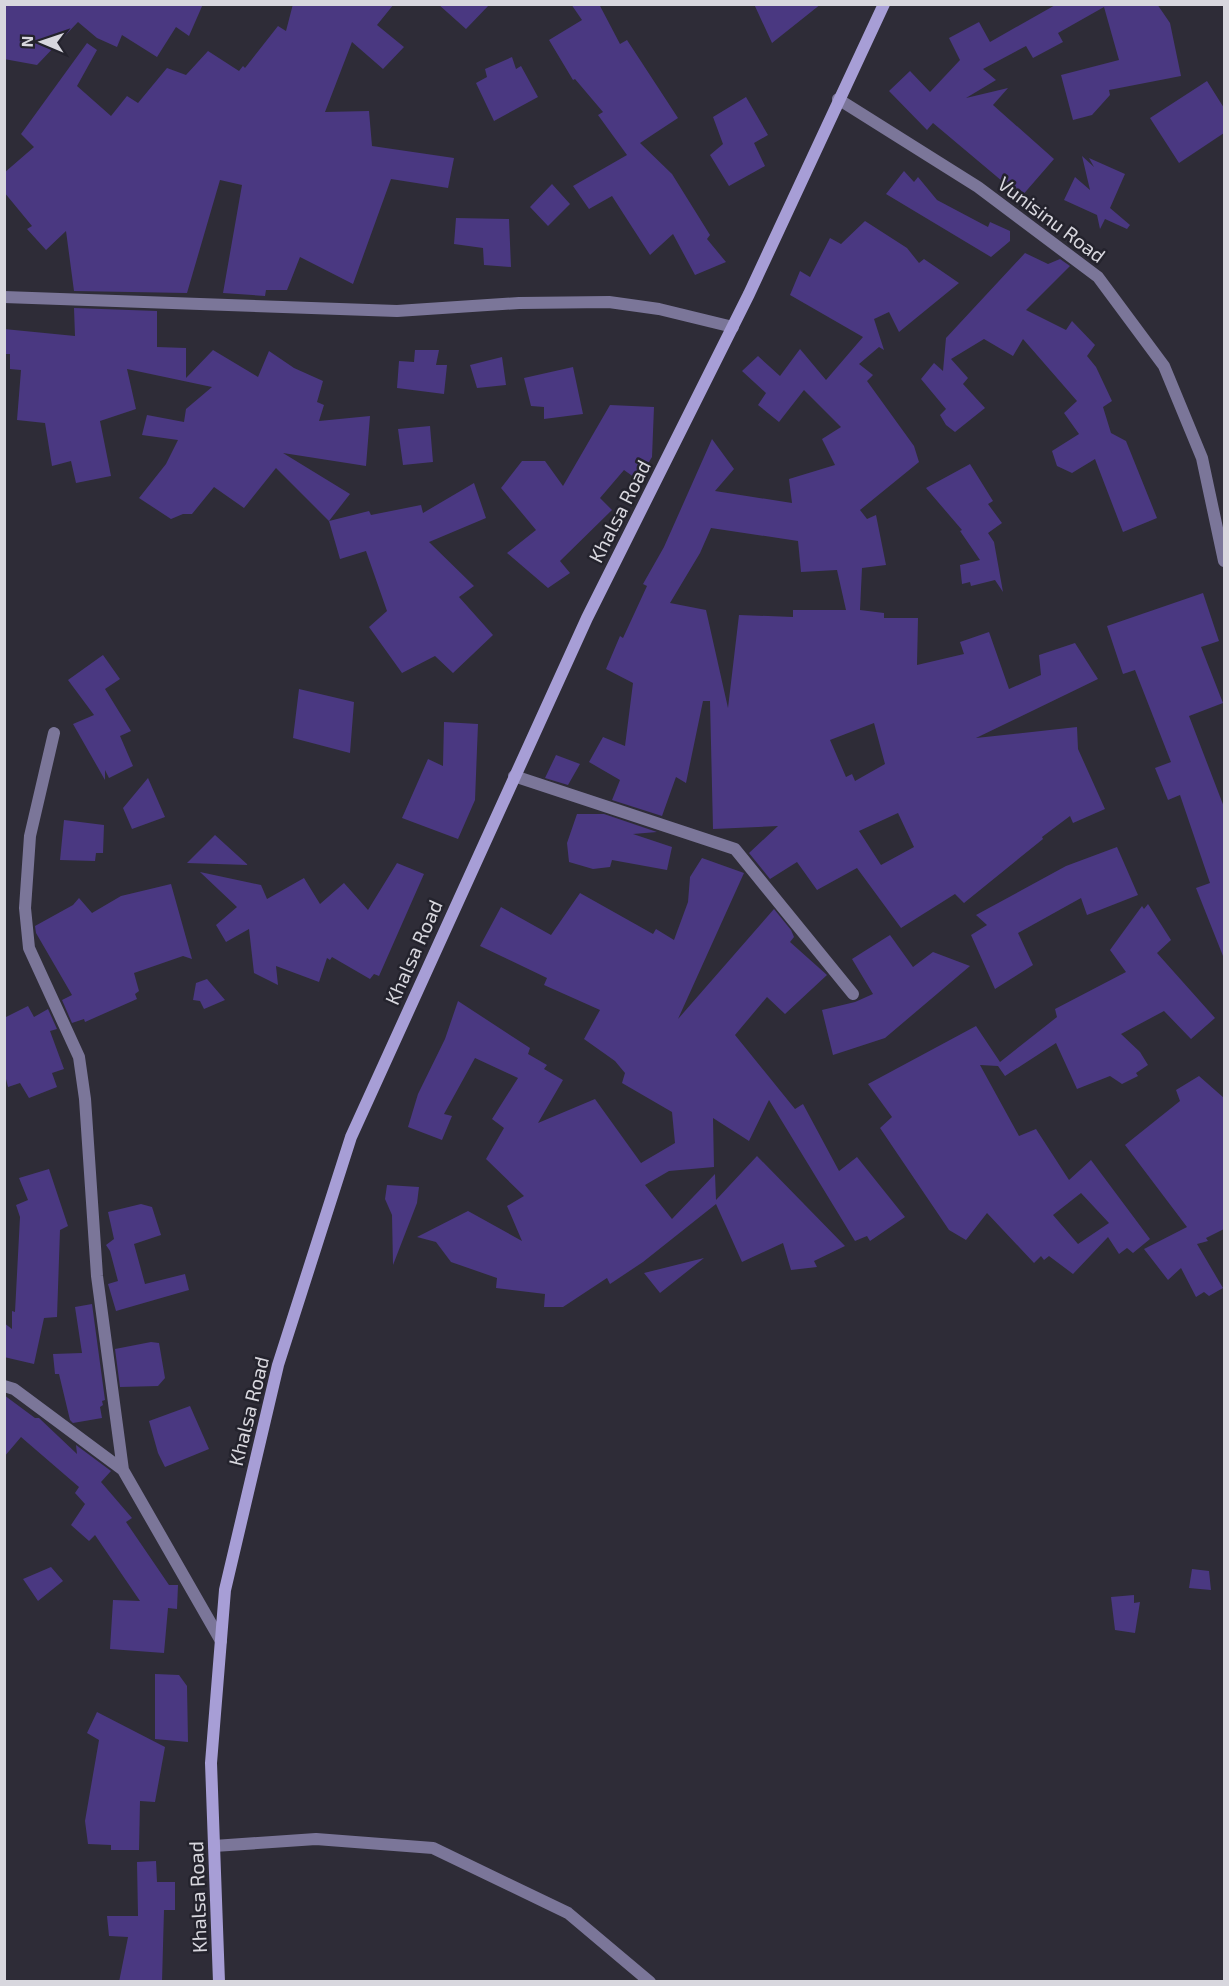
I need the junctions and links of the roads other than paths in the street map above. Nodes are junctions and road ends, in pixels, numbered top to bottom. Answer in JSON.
{"nodes":[{"id":1,"x":884,"y":4,"type":"edge"},
{"id":2,"x":838,"y":99,"type":"junction"},
{"id":3,"x":4,"y":297,"type":"edge"},
{"id":4,"x":733,"y":327,"type":"junction"},
{"id":5,"x":1224,"y":561,"type":"edge"},
{"id":6,"x":54,"y":734,"type":"dead end"},
{"id":7,"x":514,"y":776,"type":"junction"},
{"id":8,"x":853,"y":994,"type":"dead end"},
{"id":9,"x":4,"y":1386,"type":"edge"},
{"id":10,"x":123,"y":1470,"type":"junction"},
{"id":11,"x":221,"y":1641,"type":"junction"},
{"id":12,"x":214,"y":1846,"type":"junction"},
{"id":13,"x":219,"y":1982,"type":"edge"},
{"id":14,"x":650,"y":1982,"type":"edge"}],
"edges":[{"from":1,"to":2,"type":"main road","name":"Khalsa Road"},
{"from":2,"to":4,"type":"main road","name":"Khalsa Road"},
{"from":2,"to":5,"type":"street","name":"Vunisinu Road"},
{"from":3,"to":4,"type":"street"},
{"from":4,"to":7,"type":"main road","name":"Khalsa Road"},
{"from":6,"to":10,"type":"street"},
{"from":7,"to":8,"type":"street"},
{"from":7,"to":11,"type":"main road","name":"Khalsa Road"},
{"from":9,"to":10,"type":"street"},
{"from":10,"to":11,"type":"street"},
{"from":11,"to":12,"type":"main road","name":"Khalsa Road"},
{"from":12,"to":13,"type":"main road","name":"Khalsa Road"},
{"from":12,"to":14,"type":"street"}]}
